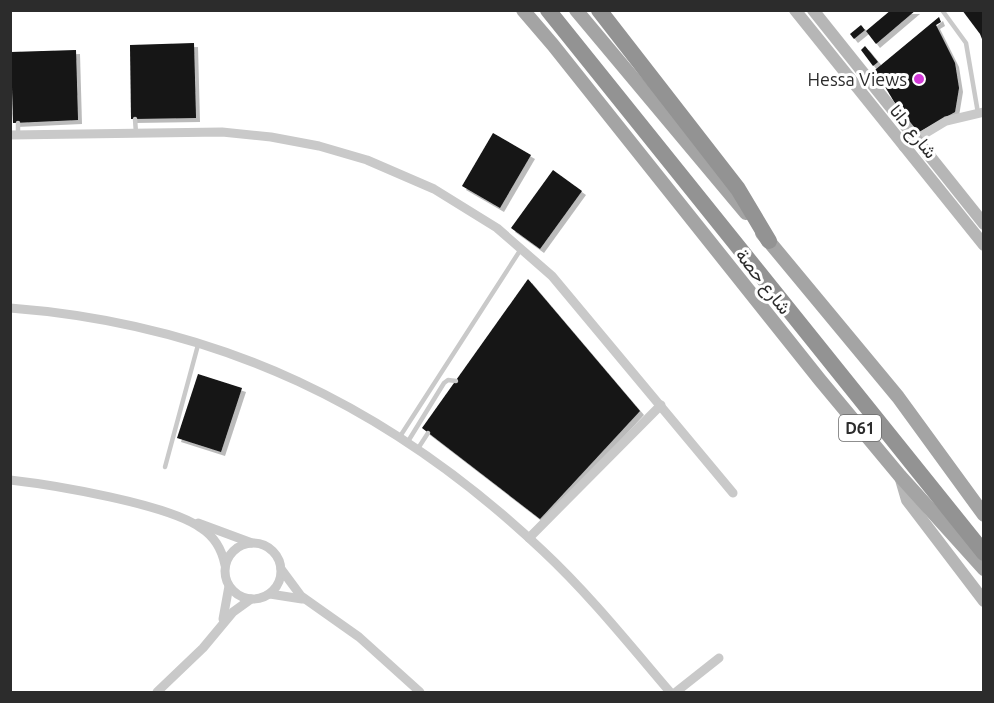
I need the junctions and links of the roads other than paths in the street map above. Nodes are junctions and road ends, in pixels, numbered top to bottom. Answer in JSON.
{"nodes":[{"id":1,"x":523,"y":10,"type":"edge"},
{"id":2,"x":548,"y":10,"type":"edge"},
{"id":3,"x":576,"y":10,"type":"edge"},
{"id":4,"x":599,"y":10,"type":"edge"},
{"id":5,"x":795,"y":10,"type":"edge"},
{"id":6,"x":813,"y":10,"type":"edge"},
{"id":7,"x":942,"y":10,"type":"edge"},
{"id":8,"x":981,"y":113,"type":"edge"},
{"id":9,"x":135,"y":119,"type":"dead end"},
{"id":10,"x":18,"y":123,"type":"dead end"},
{"id":11,"x":136,"y":133,"type":"junction"},
{"id":12,"x":14,"y":135,"type":"edge"},
{"id":13,"x":914,"y":138,"type":"junction"},
{"id":14,"x":903,"y":147,"type":"junction"},
{"id":15,"x":984,"y":224,"type":"edge"},
{"id":16,"x":769,"y":241,"type":"junction"},
{"id":17,"x":984,"y":245,"type":"edge"},
{"id":18,"x":522,"y":248,"type":"junction"},
{"id":19,"x":10,"y":308,"type":"edge"},
{"id":20,"x":198,"y":342,"type":"junction"},
{"id":21,"x":456,"y":381,"type":"dead end"},
{"id":22,"x":661,"y":405,"type":"junction"},
{"id":23,"x":420,"y":422,"type":"junction"},
{"id":24,"x":427,"y":422,"type":"dead end"},
{"id":25,"x":428,"y":433,"type":"dead end"},
{"id":26,"x":403,"y":440,"type":"junction"},
{"id":27,"x":417,"y":450,"type":"junction"},
{"id":28,"x":165,"y":466,"type":"dead end"},
{"id":29,"x":900,"y":476,"type":"junction"},
{"id":30,"x":10,"y":480,"type":"edge"},
{"id":31,"x":733,"y":493,"type":"dead end"},
{"id":32,"x":984,"y":514,"type":"edge"},
{"id":33,"x":187,"y":520,"type":"junction"},
{"id":34,"x":529,"y":537,"type":"junction"},
{"id":35,"x":252,"y":543,"type":"junction"},
{"id":36,"x":984,"y":553,"type":"edge"},
{"id":37,"x":225,"y":566,"type":"junction"},
{"id":38,"x":281,"y":569,"type":"junction"},
{"id":39,"x":984,"y":569,"type":"edge"},
{"id":40,"x":229,"y":586,"type":"junction"},
{"id":41,"x":270,"y":594,"type":"junction"},
{"id":42,"x":251,"y":599,"type":"junction"},
{"id":43,"x":307,"y":601,"type":"junction"},
{"id":44,"x":984,"y":601,"type":"edge"},
{"id":45,"x":219,"y":628,"type":"junction"},
{"id":46,"x":719,"y":658,"type":"dead end"},
{"id":47,"x":157,"y":693,"type":"edge"},
{"id":48,"x":420,"y":693,"type":"edge"},
{"id":49,"x":669,"y":693,"type":"edge"},
{"id":50,"x":676,"y":693,"type":"edge"}],
"edges":[{"from":1,"to":29,"type":"main road","name":"شارع حصة","number":"D61"},
{"from":2,"to":36,"type":"highway"},
{"from":3,"to":16,"type":"main road","name":"شارع حصة","number":"D61"},
{"from":4,"to":16,"type":"highway"},
{"from":5,"to":14,"type":"street","name":"شارع دانا"},
{"from":6,"to":13,"type":"street","name":"شارع دانا"},
{"from":7,"to":8,"type":"lane"},
{"from":8,"to":13,"type":"street"},
{"from":9,"to":11,"type":"lane"},
{"from":10,"to":12,"type":"lane"},
{"from":11,"to":12,"type":"street"},
{"from":11,"to":18,"type":"street"},
{"from":13,"to":14,"type":"street"},
{"from":13,"to":15,"type":"street","name":"شارع دانا"},
{"from":14,"to":17,"type":"street","name":"شارع دانا"},
{"from":16,"to":32,"type":"main road","name":"شارع حصة","number":"D61"},
{"from":18,"to":22,"type":"street"},
{"from":18,"to":26,"type":"lane"},
{"from":19,"to":20,"type":"street"},
{"from":20,"to":26,"type":"street"},
{"from":20,"to":28,"type":"lane"},
{"from":21,"to":23,"type":"lane"},
{"from":22,"to":31,"type":"street"},
{"from":22,"to":34,"type":"street"},
{"from":23,"to":24,"type":"lane"},
{"from":23,"to":26,"type":"lane"},
{"from":25,"to":27,"type":"lane"},
{"from":26,"to":27,"type":"street"},
{"from":27,"to":34,"type":"street"},
{"from":29,"to":39,"type":"main road","name":"شارع حصة","number":"D61"},
{"from":29,"to":44,"type":"street"},
{"from":30,"to":33,"type":"street"},
{"from":33,"to":35,"type":"street"},
{"from":33,"to":37,"type":"street"},
{"from":34,"to":49,"type":"street"},
{"from":35,"to":37,"type":"street"},
{"from":35,"to":38,"type":"street"},
{"from":37,"to":40,"type":"street"},
{"from":38,"to":41,"type":"street"},
{"from":38,"to":43,"type":"street"},
{"from":40,"to":42,"type":"street"},
{"from":40,"to":45,"type":"street"},
{"from":41,"to":42,"type":"street"},
{"from":41,"to":43,"type":"street"},
{"from":42,"to":45,"type":"street"},
{"from":43,"to":48,"type":"street"},
{"from":45,"to":47,"type":"street"},
{"from":46,"to":50,"type":"street"}]}
